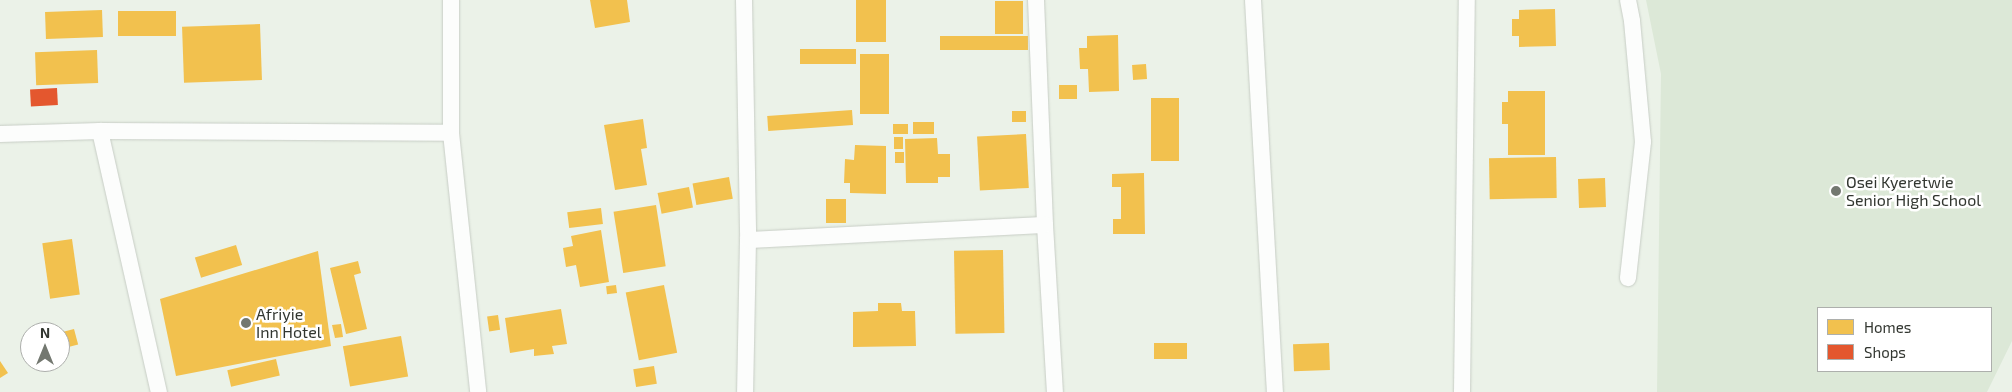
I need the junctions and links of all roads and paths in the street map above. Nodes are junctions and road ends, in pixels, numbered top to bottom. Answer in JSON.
{"nodes":[{"id":1,"x":451,"y":0,"type":"edge"},
{"id":2,"x":744,"y":0,"type":"edge"},
{"id":3,"x":1036,"y":0,"type":"edge"},
{"id":4,"x":1253,"y":0,"type":"edge"},
{"id":5,"x":1467,"y":0,"type":"edge"},
{"id":6,"x":1628,"y":0,"type":"edge"},
{"id":7,"x":100,"y":131,"type":"junction"},
{"id":8,"x":451,"y":133,"type":"junction"},
{"id":9,"x":0,"y":134,"type":"edge"},
{"id":10,"x":1045,"y":225,"type":"junction"},
{"id":11,"x":748,"y":240,"type":"junction"},
{"id":12,"x":1628,"y":278,"type":"dead end"},
{"id":13,"x":159,"y":392,"type":"edge"},
{"id":14,"x":478,"y":392,"type":"edge"},
{"id":15,"x":745,"y":392,"type":"edge"},
{"id":16,"x":1055,"y":392,"type":"edge"},
{"id":17,"x":1274,"y":392,"type":"edge"},
{"id":18,"x":1462,"y":392,"type":"edge"}],
"edges":[{"from":1,"to":8,"type":"street"},
{"from":2,"to":11,"type":"street"},
{"from":3,"to":10,"type":"street"},
{"from":4,"to":17,"type":"street"},
{"from":5,"to":18,"type":"street"},
{"from":6,"to":12,"type":"street"},
{"from":7,"to":8,"type":"street"},
{"from":7,"to":9,"type":"street"},
{"from":7,"to":13,"type":"street"},
{"from":8,"to":14,"type":"street"},
{"from":10,"to":11,"type":"street"},
{"from":10,"to":16,"type":"street"},
{"from":11,"to":15,"type":"street"}]}
